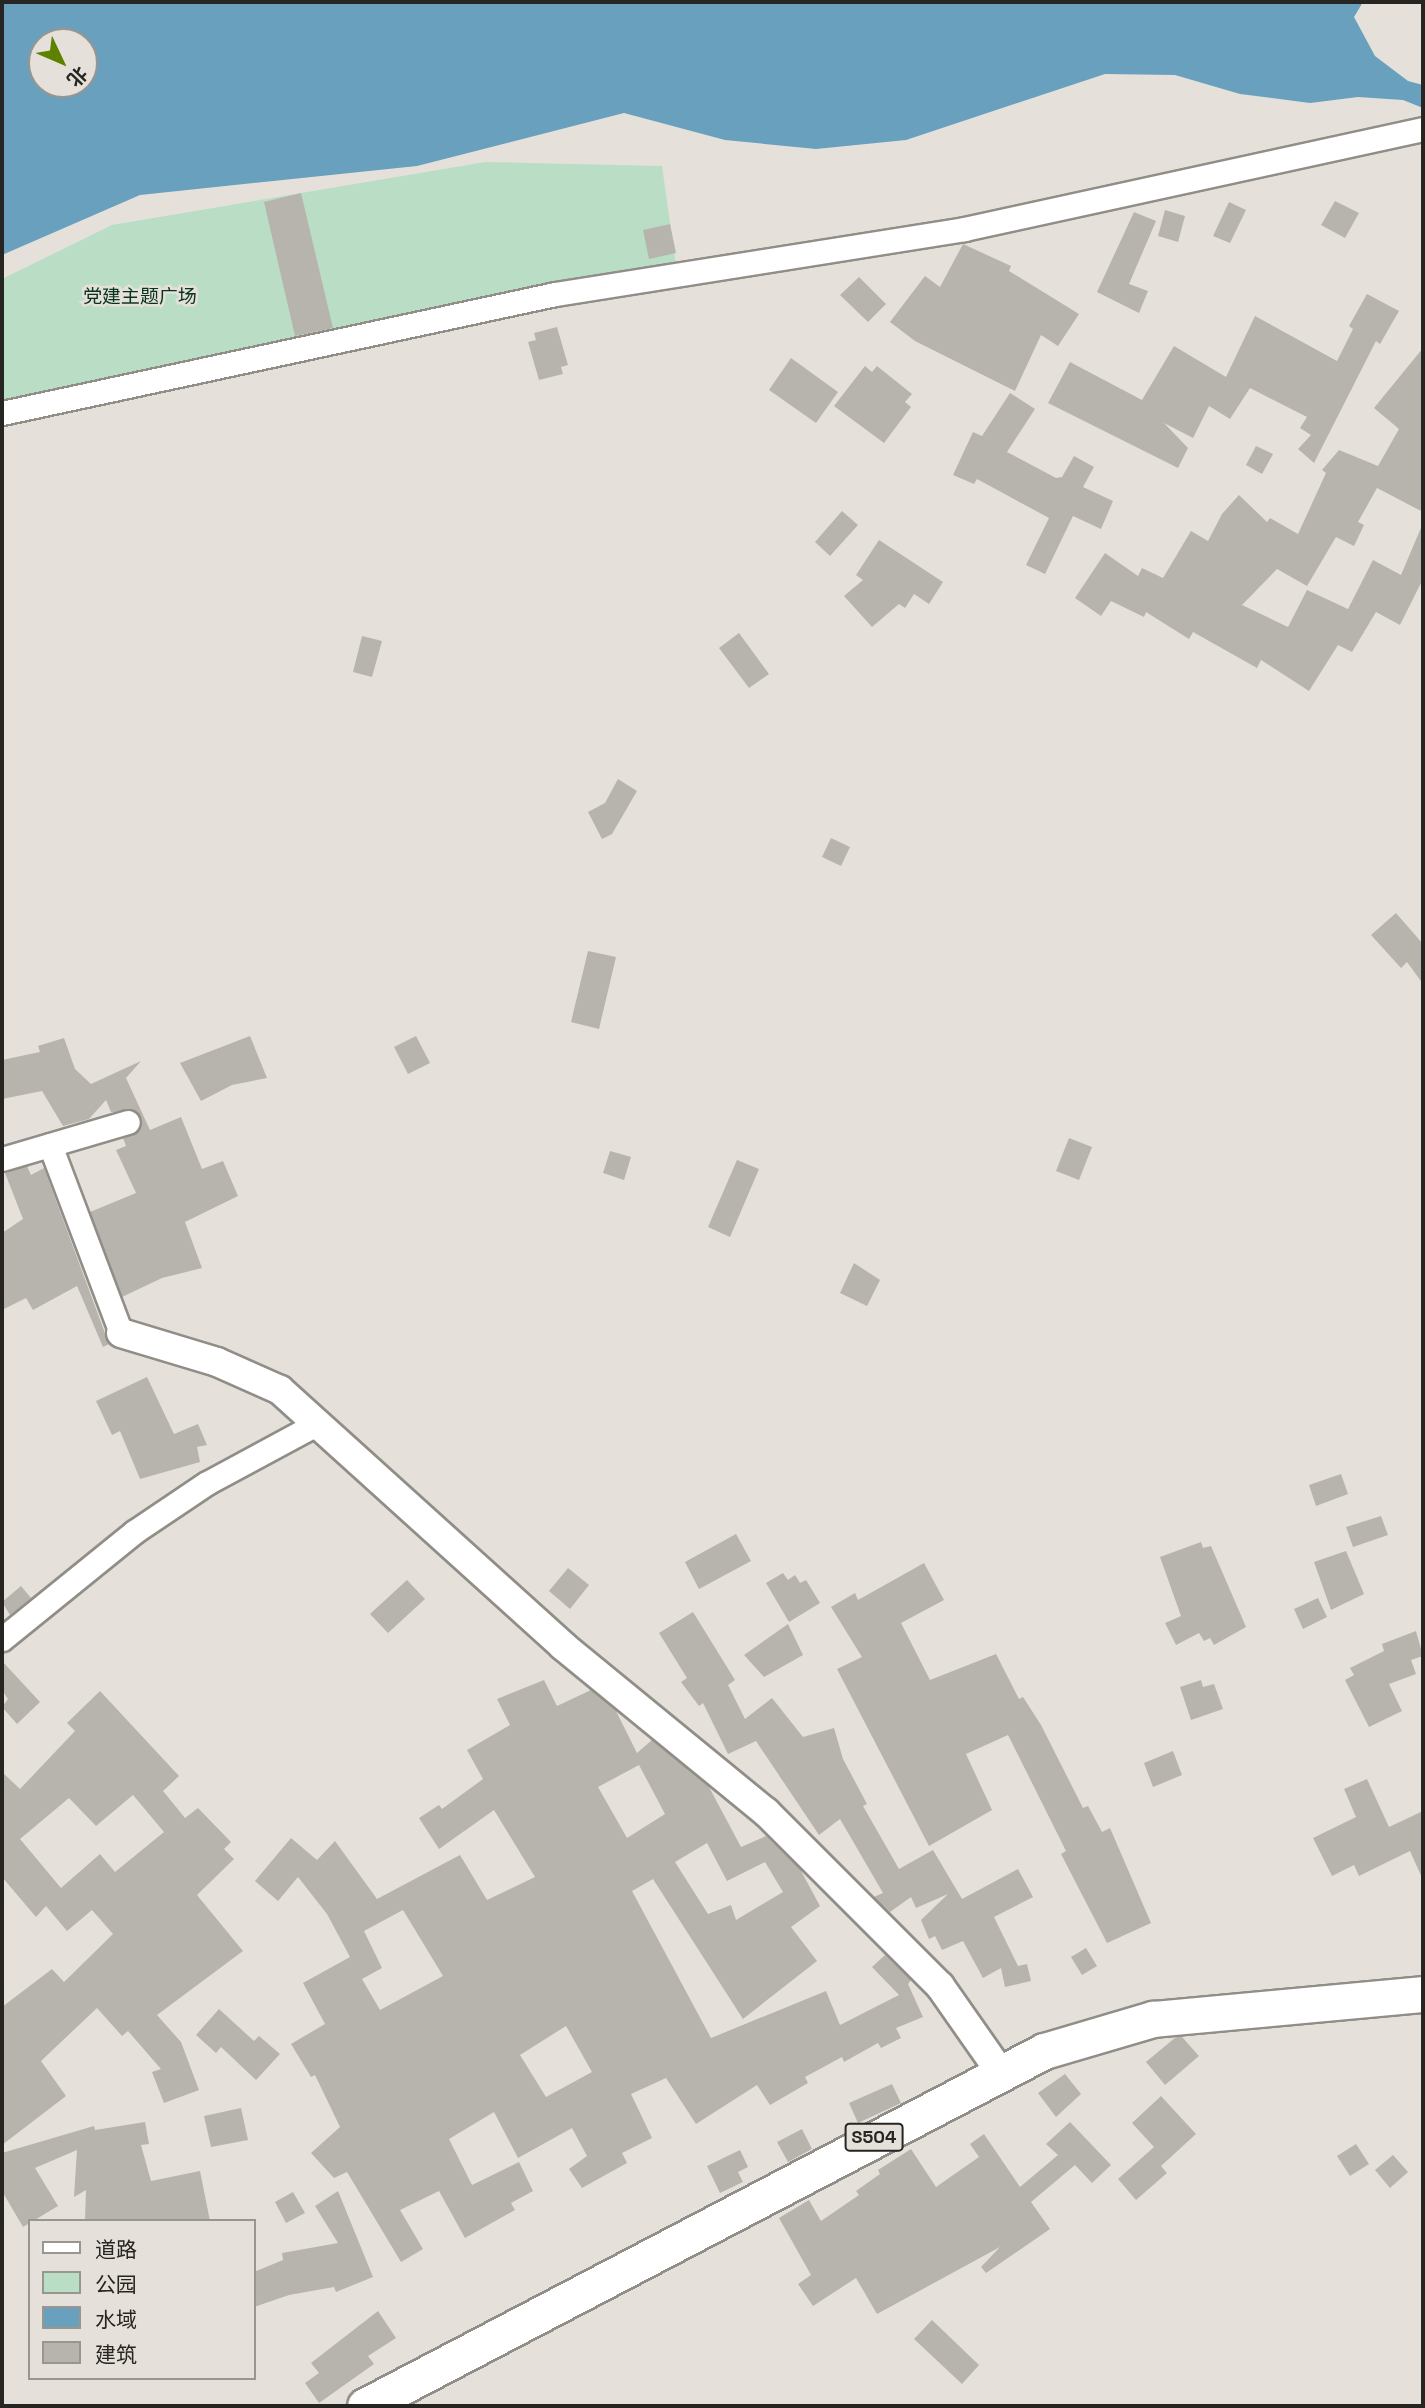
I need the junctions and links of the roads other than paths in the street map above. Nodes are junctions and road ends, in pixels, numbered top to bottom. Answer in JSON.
{"nodes":[{"id":1,"x":1423,"y":130,"type":"edge"},
{"id":2,"x":2,"y":412,"type":"edge"},
{"id":3,"x":128,"y":1122,"type":"dead end"},
{"id":4,"x":50,"y":1144,"type":"junction"},
{"id":5,"x":2,"y":1159,"type":"edge"},
{"id":6,"x":121,"y":1334,"type":"joint"},
{"id":7,"x":316,"y":1424,"type":"junction"},
{"id":8,"x":2,"y":1639,"type":"edge"},
{"id":9,"x":1423,"y":1994,"type":"edge"},
{"id":10,"x":1001,"y":2073,"type":"junction"},
{"id":11,"x":365,"y":2406,"type":"edge"}],
"edges":[{"from":1,"to":2,"type":"street"},
{"from":3,"to":4,"type":"street"},
{"from":4,"to":5,"type":"street"},
{"from":4,"to":6,"type":"street"},
{"from":6,"to":7,"type":"street"},
{"from":7,"to":8,"type":"street"},
{"from":7,"to":10,"type":"street"},
{"from":9,"to":10,"type":"main road","number":"S504"},
{"from":10,"to":11,"type":"main road","number":"S504"}]}
